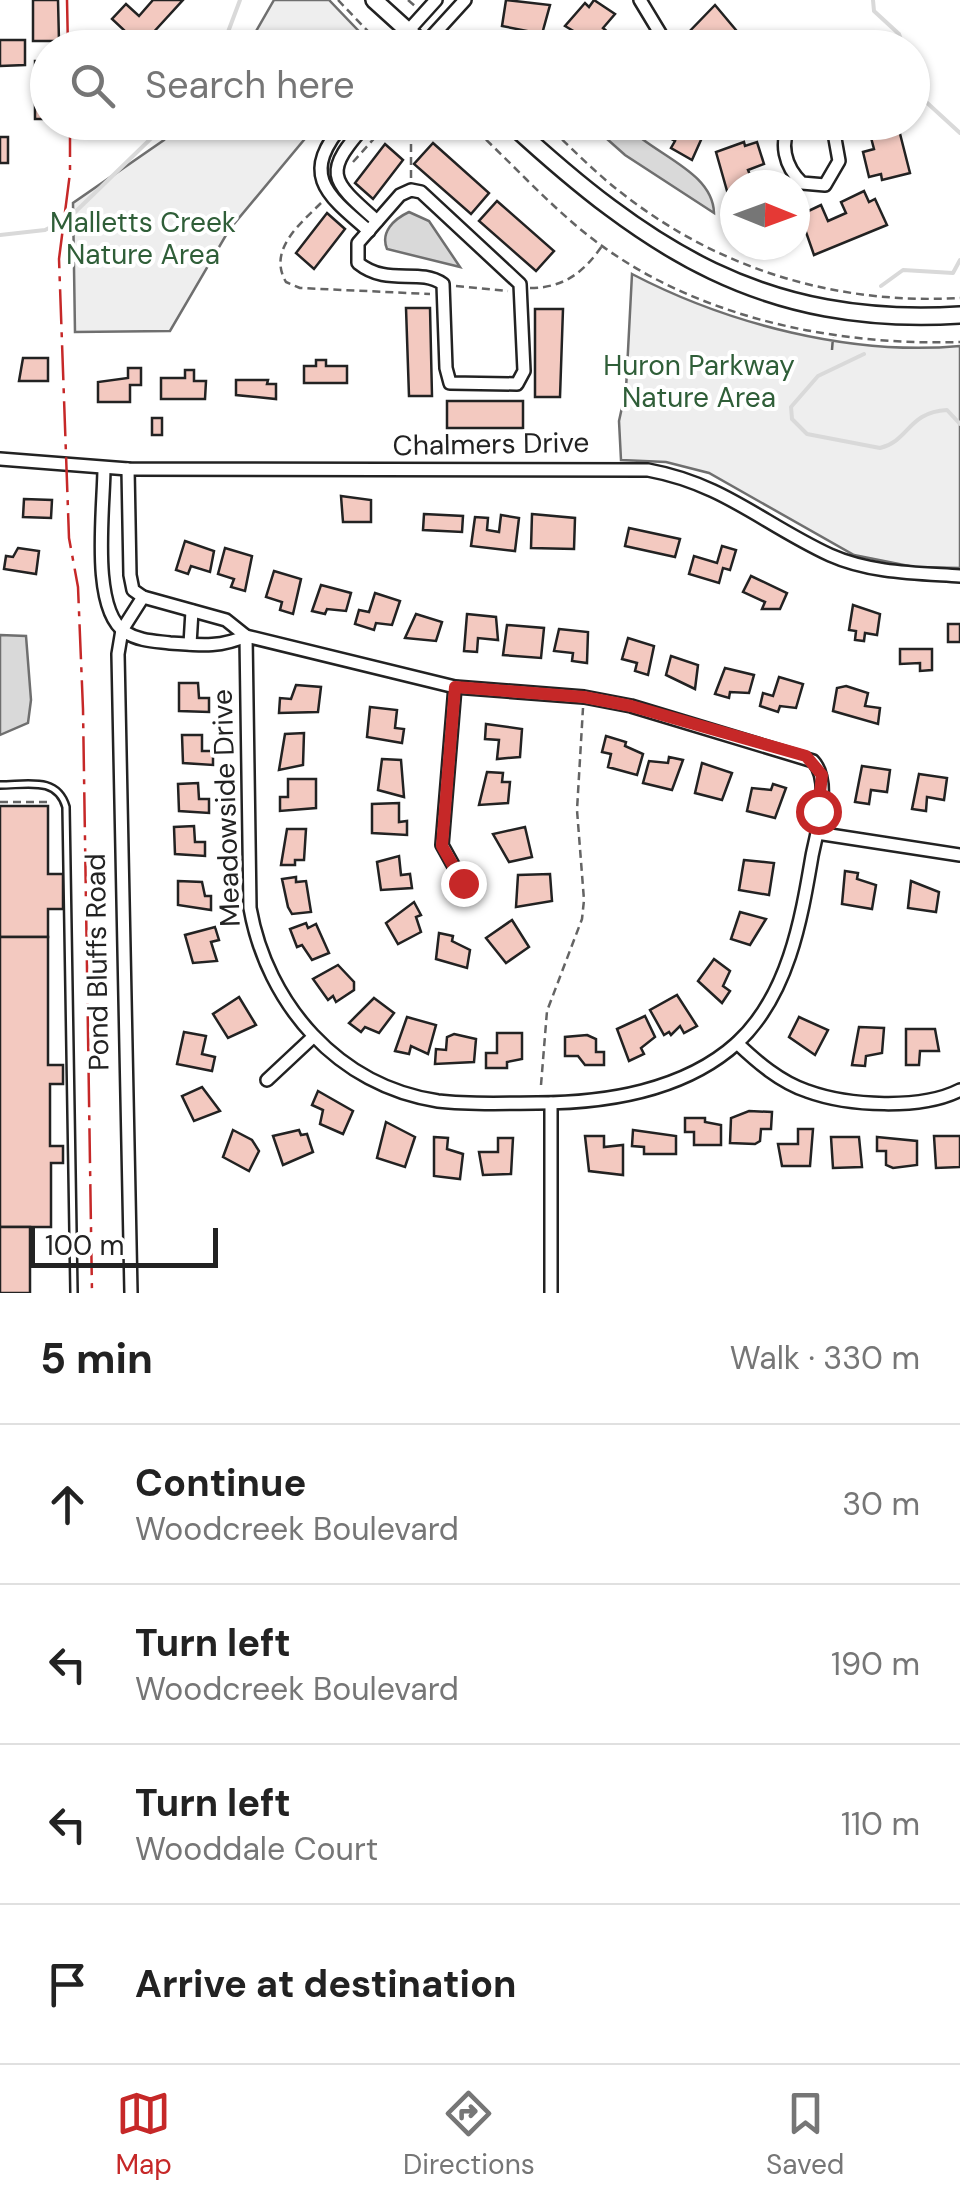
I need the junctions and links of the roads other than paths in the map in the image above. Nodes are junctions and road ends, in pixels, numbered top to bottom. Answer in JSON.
{"nodes":[{"id":1,"x":374,"y":0,"type":"edge"},
{"id":2,"x":436,"y":0,"type":"edge"},
{"id":3,"x":465,"y":0,"type":"edge"},
{"id":4,"x":640,"y":0,"type":"edge"},
{"id":5,"x":405,"y":30,"type":"edge"},
{"id":6,"x":422,"y":30,"type":"edge"},
{"id":7,"x":431,"y":30,"type":"edge"},
{"id":8,"x":658,"y":30,"type":"edge"},
{"id":9,"x":332,"y":140,"type":"edge"},
{"id":10,"x":353,"y":140,"type":"edge"},
{"id":11,"x":529,"y":140,"type":"edge"},
{"id":12,"x":786,"y":140,"type":"edge"},
{"id":13,"x":835,"y":140,"type":"edge"},
{"id":14,"x":373,"y":226,"type":"junction"},
{"id":15,"x":960,"y":315,"type":"edge"},
{"id":16,"x":0,"y":459,"type":"edge"},
{"id":17,"x":104,"y":468,"type":"junction"},
{"id":18,"x":128,"y":469,"type":"junction"},
{"id":19,"x":960,"y":576,"type":"edge"},
{"id":20,"x":143,"y":598,"type":"junction"},
{"id":21,"x":192,"y":611,"type":"junction"},
{"id":22,"x":122,"y":630,"type":"junction"},
{"id":23,"x":246,"y":636,"type":"junction"},
{"id":24,"x":190,"y":644,"type":"junction"},
{"id":25,"x":455,"y":687,"type":"junction"},
{"id":26,"x":0,"y":785,"type":"edge"},
{"id":27,"x":816,"y":832,"type":"junction"},
{"id":28,"x":960,"y":855,"type":"edge"},
{"id":29,"x":463,"y":883,"type":"dead end"},
{"id":30,"x":312,"y":1037,"type":"junction"},
{"id":31,"x":736,"y":1043,"type":"junction"},
{"id":32,"x":267,"y":1080,"type":"dead end"},
{"id":33,"x":960,"y":1090,"type":"edge"},
{"id":34,"x":551,"y":1103,"type":"junction"},
{"id":35,"x":74,"y":1293,"type":"edge"},
{"id":36,"x":131,"y":1293,"type":"edge"},
{"id":37,"x":551,"y":1293,"type":"edge"}],
"edges":[{"from":1,"to":5,"type":"main road"},
{"from":2,"to":6,"type":"street"},
{"from":3,"to":7,"type":"street"},
{"from":4,"to":8,"type":"street"},
{"from":9,"to":14,"type":"street"},
{"from":10,"to":14,"type":"street"},
{"from":11,"to":15,"type":"main road"},
{"from":12,"to":13,"type":"street"},
{"from":14,"to":14,"type":"street"},
{"from":16,"to":17,"type":"street","name":"Chalmers Drive"},
{"from":17,"to":18,"type":"street","name":"Chalmers Drive"},
{"from":17,"to":22,"type":"street"},
{"from":18,"to":19,"type":"street","name":"Chalmers Drive"},
{"from":18,"to":20,"type":"street"},
{"from":20,"to":21,"type":"street"},
{"from":20,"to":22,"type":"street"},
{"from":21,"to":23,"type":"street"},
{"from":21,"to":24,"type":"street"},
{"from":22,"to":24,"type":"street"},
{"from":22,"to":36,"type":"street","name":"Pond Bluffs Road"},
{"from":23,"to":24,"type":"street"},
{"from":23,"to":25,"type":"street","name":"Meadowside Drive"},
{"from":23,"to":30,"type":"street","name":"Meadowside Drive"},
{"from":25,"to":27,"type":"street","name":"Meadowside Drive"},
{"from":25,"to":29,"type":"street"},
{"from":26,"to":35,"type":"lane"},
{"from":27,"to":28,"type":"street"},
{"from":27,"to":31,"type":"street","name":"Meadowside Drive"},
{"from":30,"to":32,"type":"street"},
{"from":30,"to":34,"type":"street","name":"Meadowside Drive"},
{"from":31,"to":33,"type":"street"},
{"from":31,"to":34,"type":"street","name":"Meadowside Drive"},
{"from":34,"to":37,"type":"street"}]}
